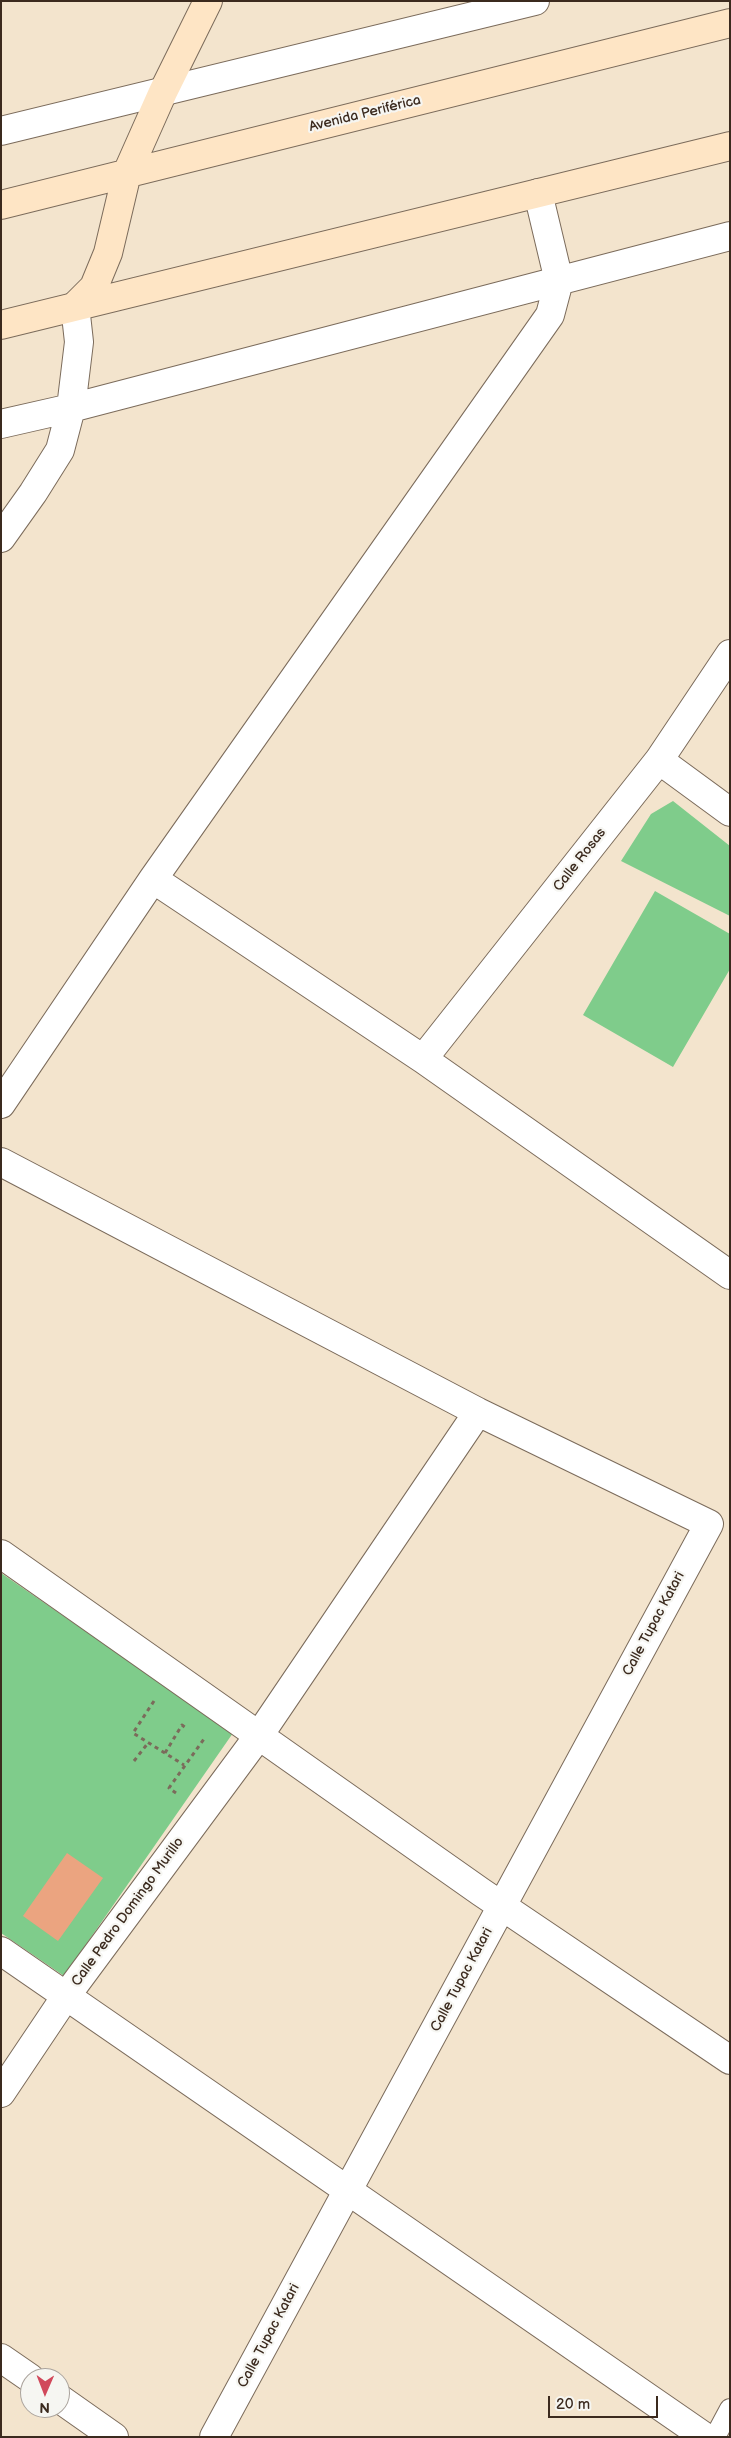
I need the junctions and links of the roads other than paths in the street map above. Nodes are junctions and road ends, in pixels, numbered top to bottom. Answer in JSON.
{"nodes":[{"id":1,"x":208,"y":1,"type":"edge"},
{"id":2,"x":535,"y":1,"type":"edge"},
{"id":3,"x":730,"y":23,"type":"edge"},
{"id":4,"x":163,"y":92,"type":"junction"},
{"id":5,"x":1,"y":131,"type":"edge"},
{"id":6,"x":730,"y":146,"type":"edge"},
{"id":7,"x":127,"y":174,"type":"junction"},
{"id":8,"x":538,"y":193,"type":"junction"},
{"id":9,"x":1,"y":205,"type":"edge"},
{"id":10,"x":730,"y":236,"type":"edge"},
{"id":11,"x":558,"y":282,"type":"junction"},
{"id":12,"x":76,"y":306,"type":"junction"},
{"id":13,"x":1,"y":325,"type":"edge"},
{"id":14,"x":71,"y":408,"type":"junction"},
{"id":15,"x":1,"y":424,"type":"edge"},
{"id":16,"x":1,"y":538,"type":"edge"},
{"id":17,"x":730,"y":654,"type":"edge"},
{"id":18,"x":660,"y":760,"type":"junction"},
{"id":19,"x":730,"y":812,"type":"edge"},
{"id":20,"x":153,"y":879,"type":"junction"},
{"id":21,"x":423,"y":1059,"type":"junction"},
{"id":22,"x":1,"y":1104,"type":"edge"},
{"id":23,"x":1,"y":1162,"type":"edge"},
{"id":24,"x":730,"y":1275,"type":"edge"},
{"id":25,"x":478,"y":1412,"type":"junction"},
{"id":26,"x":1,"y":1554,"type":"edge"},
{"id":27,"x":260,"y":1734,"type":"junction"},
{"id":28,"x":502,"y":1905,"type":"junction"},
{"id":29,"x":1,"y":1951,"type":"edge"},
{"id":30,"x":66,"y":1996,"type":"junction"},
{"id":31,"x":730,"y":2060,"type":"edge"},
{"id":32,"x":1,"y":2093,"type":"edge"},
{"id":33,"x":348,"y":2191,"type":"junction"},
{"id":34,"x":1,"y":2358,"type":"edge"},
{"id":35,"x":20,"y":2371,"type":"edge"},
{"id":36,"x":70,"y":2406,"type":"edge"},
{"id":37,"x":730,"y":2409,"type":"edge"},
{"id":38,"x":114,"y":2437,"type":"edge"},
{"id":39,"x":214,"y":2437,"type":"edge"},
{"id":40,"x":705,"y":2437,"type":"edge"},
{"id":41,"x":715,"y":2437,"type":"edge"}],
"edges":[{"from":1,"to":4,"type":"street"},
{"from":2,"to":4,"type":"street"},
{"from":3,"to":7,"type":"street","name":"Avenida Periférica"},
{"from":4,"to":5,"type":"street"},
{"from":4,"to":7,"type":"street"},
{"from":6,"to":8,"type":"street"},
{"from":7,"to":9,"type":"street","name":"Avenida Periférica"},
{"from":7,"to":12,"type":"street"},
{"from":8,"to":11,"type":"street"},
{"from":8,"to":12,"type":"street"},
{"from":10,"to":11,"type":"street"},
{"from":11,"to":14,"type":"street"},
{"from":11,"to":20,"type":"street"},
{"from":12,"to":13,"type":"street"},
{"from":12,"to":14,"type":"street"},
{"from":14,"to":15,"type":"street"},
{"from":14,"to":16,"type":"street"},
{"from":17,"to":18,"type":"street","name":"Calle Rosas"},
{"from":18,"to":19,"type":"street"},
{"from":18,"to":21,"type":"street","name":"Calle Rosas"},
{"from":20,"to":21,"type":"street"},
{"from":20,"to":22,"type":"street"},
{"from":21,"to":24,"type":"street"},
{"from":23,"to":25,"type":"street"},
{"from":25,"to":27,"type":"street","name":"Calle Pedro Domingo Murillo"},
{"from":25,"to":28,"type":"street","name":"Calle Tupac Katari"},
{"from":26,"to":27,"type":"street"},
{"from":27,"to":28,"type":"street"},
{"from":27,"to":30,"type":"street","name":"Calle Pedro Domingo Murillo"},
{"from":28,"to":31,"type":"street"},
{"from":28,"to":33,"type":"street","name":"Calle Tupac Katari"},
{"from":29,"to":30,"type":"street"},
{"from":30,"to":32,"type":"street","name":"Calle Pedro Domingo Murillo"},
{"from":30,"to":33,"type":"street"},
{"from":33,"to":39,"type":"street","name":"Calle Tupac Katari"},
{"from":33,"to":40,"type":"street"},
{"from":34,"to":35,"type":"street"},
{"from":36,"to":38,"type":"street"},
{"from":37,"to":41,"type":"lane"}]}
